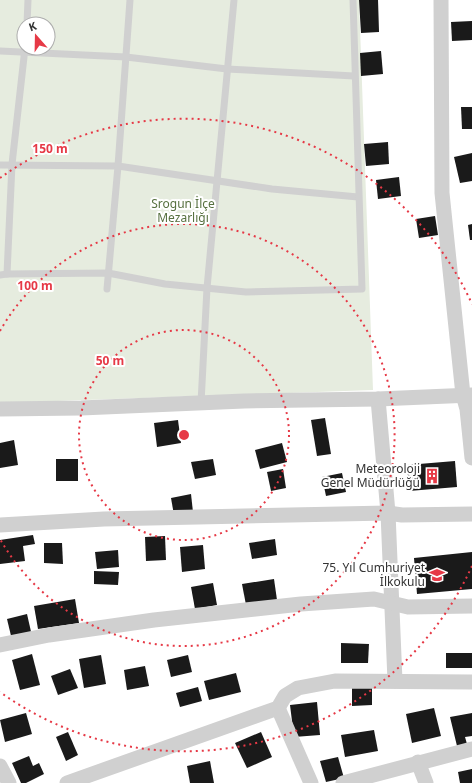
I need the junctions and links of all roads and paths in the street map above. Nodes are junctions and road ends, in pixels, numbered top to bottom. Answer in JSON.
{"nodes":[{"id":1,"x":28,"y":0,"type":"edge"},
{"id":2,"x":130,"y":0,"type":"edge"},
{"id":3,"x":234,"y":0,"type":"edge"},
{"id":4,"x":353,"y":0,"type":"edge"},
{"id":5,"x":442,"y":0,"type":"edge"},
{"id":6,"x":27,"y":16,"type":"edge"},
{"id":7,"x":16,"y":50,"type":"edge"},
{"id":8,"x":0,"y":51,"type":"edge"},
{"id":9,"x":56,"y":52,"type":"edge"},
{"id":10,"x":24,"y":56,"type":"edge"},
{"id":11,"x":126,"y":57,"type":"junction"},
{"id":12,"x":227,"y":69,"type":"junction"},
{"id":13,"x":354,"y":76,"type":"junction"},
{"id":14,"x":12,"y":164,"type":"junction"},
{"id":15,"x":0,"y":165,"type":"edge"},
{"id":16,"x":118,"y":166,"type":"junction"},
{"id":17,"x":218,"y":180,"type":"junction"},
{"id":18,"x":358,"y":197,"type":"junction"},
{"id":19,"x":108,"y":273,"type":"junction"},
{"id":20,"x":4,"y":274,"type":"edge"},
{"id":21,"x":207,"y":288,"type":"junction"},
{"id":22,"x":107,"y":289,"type":"dead end"},
{"id":23,"x":467,"y":395,"type":"edge"},
{"id":24,"x":378,"y":399,"type":"junction"},
{"id":25,"x":200,"y":403,"type":"junction"},
{"id":26,"x":0,"y":409,"type":"edge"},
{"id":27,"x":472,"y":458,"type":"edge"},
{"id":28,"x":388,"y":513,"type":"junction"},
{"id":29,"x":472,"y":514,"type":"edge"},
{"id":30,"x":0,"y":525,"type":"edge"},
{"id":31,"x":392,"y":603,"type":"junction"},
{"id":32,"x":472,"y":606,"type":"edge"},
{"id":33,"x":0,"y":646,"type":"edge"},
{"id":34,"x":395,"y":681,"type":"junction"},
{"id":35,"x":472,"y":682,"type":"edge"},
{"id":36,"x":278,"y":708,"type":"junction"},
{"id":37,"x":472,"y":749,"type":"edge"},
{"id":38,"x":418,"y":762,"type":"junction"},
{"id":39,"x":0,"y":766,"type":"edge"},
{"id":40,"x":9,"y":783,"type":"edge"},
{"id":41,"x":67,"y":783,"type":"edge"},
{"id":42,"x":311,"y":783,"type":"edge"},
{"id":43,"x":343,"y":783,"type":"edge"},
{"id":44,"x":426,"y":783,"type":"edge"}],
"edges":[{"from":1,"to":6,"type":"lane"},
{"from":2,"to":11,"type":"lane"},
{"from":3,"to":12,"type":"lane"},
{"from":4,"to":13,"type":"lane"},
{"from":5,"to":23,"type":"street"},
{"from":7,"to":8,"type":"lane"},
{"from":9,"to":11,"type":"lane"},
{"from":10,"to":14,"type":"lane"},
{"from":11,"to":12,"type":"lane"},
{"from":11,"to":16,"type":"lane"},
{"from":12,"to":13,"type":"lane"},
{"from":12,"to":17,"type":"lane"},
{"from":13,"to":18,"type":"lane"},
{"from":14,"to":15,"type":"lane"},
{"from":14,"to":16,"type":"lane"},
{"from":14,"to":20,"type":"lane"},
{"from":16,"to":17,"type":"lane"},
{"from":16,"to":19,"type":"lane"},
{"from":17,"to":18,"type":"lane"},
{"from":17,"to":21,"type":"lane"},
{"from":18,"to":21,"type":"lane"},
{"from":19,"to":20,"type":"lane"},
{"from":19,"to":21,"type":"lane"},
{"from":19,"to":22,"type":"lane"},
{"from":21,"to":25,"type":"lane"},
{"from":23,"to":24,"type":"street"},
{"from":23,"to":27,"type":"street"},
{"from":24,"to":25,"type":"street"},
{"from":24,"to":28,"type":"street"},
{"from":25,"to":26,"type":"street"},
{"from":28,"to":29,"type":"street"},
{"from":28,"to":30,"type":"street"},
{"from":28,"to":31,"type":"street"},
{"from":31,"to":32,"type":"street"},
{"from":31,"to":33,"type":"street"},
{"from":31,"to":34,"type":"street"},
{"from":34,"to":35,"type":"street"},
{"from":34,"to":36,"type":"street"},
{"from":36,"to":41,"type":"street"},
{"from":36,"to":42,"type":"street"},
{"from":37,"to":38,"type":"street"},
{"from":38,"to":43,"type":"street"},
{"from":38,"to":44,"type":"street"},
{"from":39,"to":40,"type":"street"}]}
